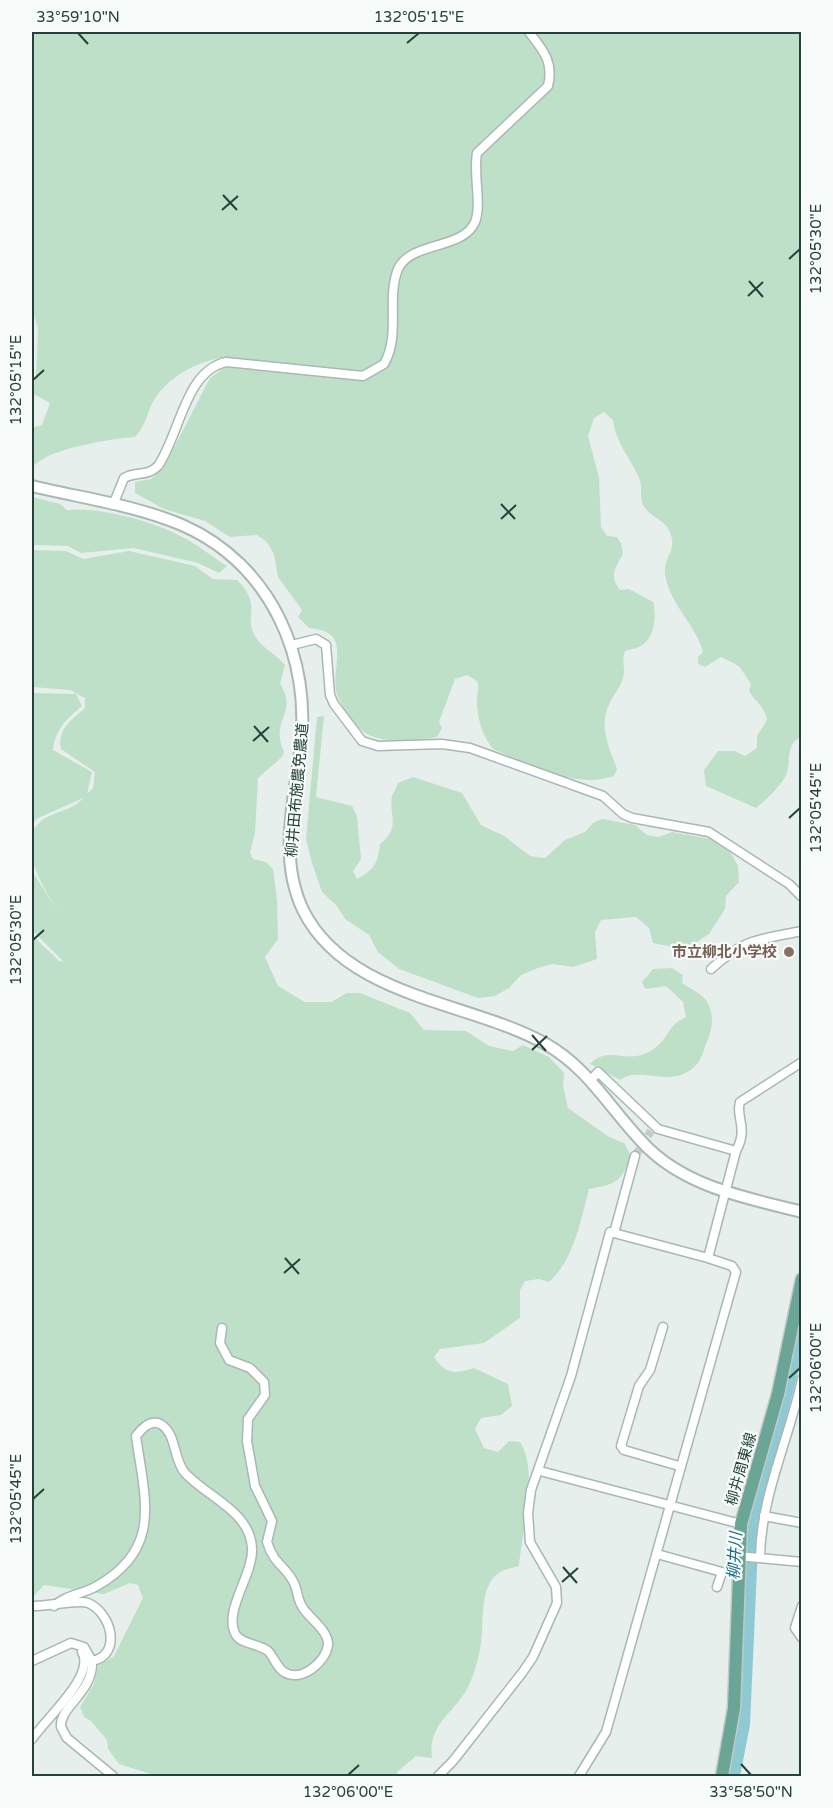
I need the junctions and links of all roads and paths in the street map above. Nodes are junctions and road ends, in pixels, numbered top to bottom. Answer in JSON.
{"nodes":[{"id":1,"x":529,"y":32,"type":"edge"},
{"id":2,"x":32,"y":486,"type":"edge"},
{"id":3,"x":113,"y":505,"type":"junction"},
{"id":4,"x":292,"y":645,"type":"junction"},
{"id":5,"x":801,"y":897,"type":"edge"},
{"id":6,"x":801,"y":931,"type":"edge"},
{"id":7,"x":711,"y":969,"type":"dead end"},
{"id":8,"x":801,"y":1062,"type":"edge"},
{"id":9,"x":591,"y":1080,"type":"junction"},
{"id":10,"x":736,"y":1151,"type":"junction"},
{"id":11,"x":635,"y":1156,"type":"tunnel mouth"},
{"id":12,"x":726,"y":1191,"type":"junction"},
{"id":13,"x":801,"y":1212,"type":"edge"},
{"id":14,"x":614,"y":1233,"type":"junction"},
{"id":15,"x":708,"y":1258,"type":"junction"},
{"id":16,"x":801,"y":1279,"type":"edge"},
{"id":17,"x":800,"y":1297,"type":"edge"},
{"id":18,"x":663,"y":1327,"type":"dead end"},
{"id":19,"x":222,"y":1328,"type":"dead end"},
{"id":20,"x":801,"y":1379,"type":"edge"},
{"id":21,"x":679,"y":1466,"type":"junction"},
{"id":22,"x":540,"y":1471,"type":"junction"},
{"id":23,"x":669,"y":1505,"type":"junction"},
{"id":24,"x":763,"y":1519,"type":"junction"},
{"id":25,"x":801,"y":1523,"type":"edge"},
{"id":26,"x":741,"y":1524,"type":"junction"},
{"id":27,"x":657,"y":1554,"type":"junction"},
{"id":28,"x":741,"y":1556,"type":"junction"},
{"id":29,"x":759,"y":1557,"type":"junction"},
{"id":30,"x":801,"y":1562,"type":"edge"},
{"id":31,"x":717,"y":1587,"type":"dead end"},
{"id":32,"x":32,"y":1606,"type":"edge"},
{"id":33,"x":54,"y":1606,"type":"junction"},
{"id":34,"x":801,"y":1606,"type":"edge"},
{"id":35,"x":801,"y":1638,"type":"edge"},
{"id":36,"x":77,"y":1644,"type":"junction"},
{"id":37,"x":32,"y":1661,"type":"edge"},
{"id":38,"x":92,"y":1661,"type":"junction"},
{"id":39,"x":32,"y":1739,"type":"edge"},
{"id":40,"x":113,"y":1776,"type":"edge"},
{"id":41,"x":438,"y":1776,"type":"edge"},
{"id":42,"x":579,"y":1776,"type":"edge"},
{"id":43,"x":722,"y":1776,"type":"edge"}],
"edges":[{"from":1,"to":3,"type":"street"},
{"from":2,"to":3,"type":"street","name":"柳井田布施農免農道"},
{"from":3,"to":4,"type":"street","name":"柳井田布施農免農道"},
{"from":4,"to":5,"type":"street"},
{"from":4,"to":9,"type":"street","name":"柳井田布施農免農道"},
{"from":6,"to":7,"type":"street"},
{"from":8,"to":10,"type":"street"},
{"from":9,"to":10,"type":"street"},
{"from":9,"to":12,"type":"street","name":"柳井田布施農免農道"},
{"from":10,"to":12,"type":"street"},
{"from":11,"to":14,"type":"street"},
{"from":12,"to":13,"type":"street","name":"柳井田布施農免農道"},
{"from":12,"to":15,"type":"street"},
{"from":14,"to":15,"type":"street"},
{"from":14,"to":22,"type":"street"},
{"from":15,"to":21,"type":"street"},
{"from":16,"to":17,"type":"main road","name":"柳井周東線"},
{"from":17,"to":26,"type":"main road","name":"柳井周東線"},
{"from":18,"to":21,"type":"street"},
{"from":19,"to":33,"type":"street"},
{"from":20,"to":24,"type":"street"},
{"from":21,"to":23,"type":"street"},
{"from":22,"to":23,"type":"street"},
{"from":22,"to":41,"type":"street"},
{"from":23,"to":26,"type":"street"},
{"from":23,"to":27,"type":"street"},
{"from":24,"to":25,"type":"street"},
{"from":24,"to":29,"type":"street"},
{"from":26,"to":28,"type":"main road","name":"柳井周東線"},
{"from":27,"to":31,"type":"street"},
{"from":27,"to":42,"type":"street"},
{"from":28,"to":29,"type":"street"},
{"from":28,"to":43,"type":"main road","name":"柳井周東線"},
{"from":29,"to":30,"type":"street"},
{"from":32,"to":33,"type":"street"},
{"from":33,"to":38,"type":"street"},
{"from":34,"to":35,"type":"street"},
{"from":36,"to":37,"type":"street"},
{"from":36,"to":38,"type":"street"},
{"from":36,"to":39,"type":"street"},
{"from":38,"to":40,"type":"street"}]}
